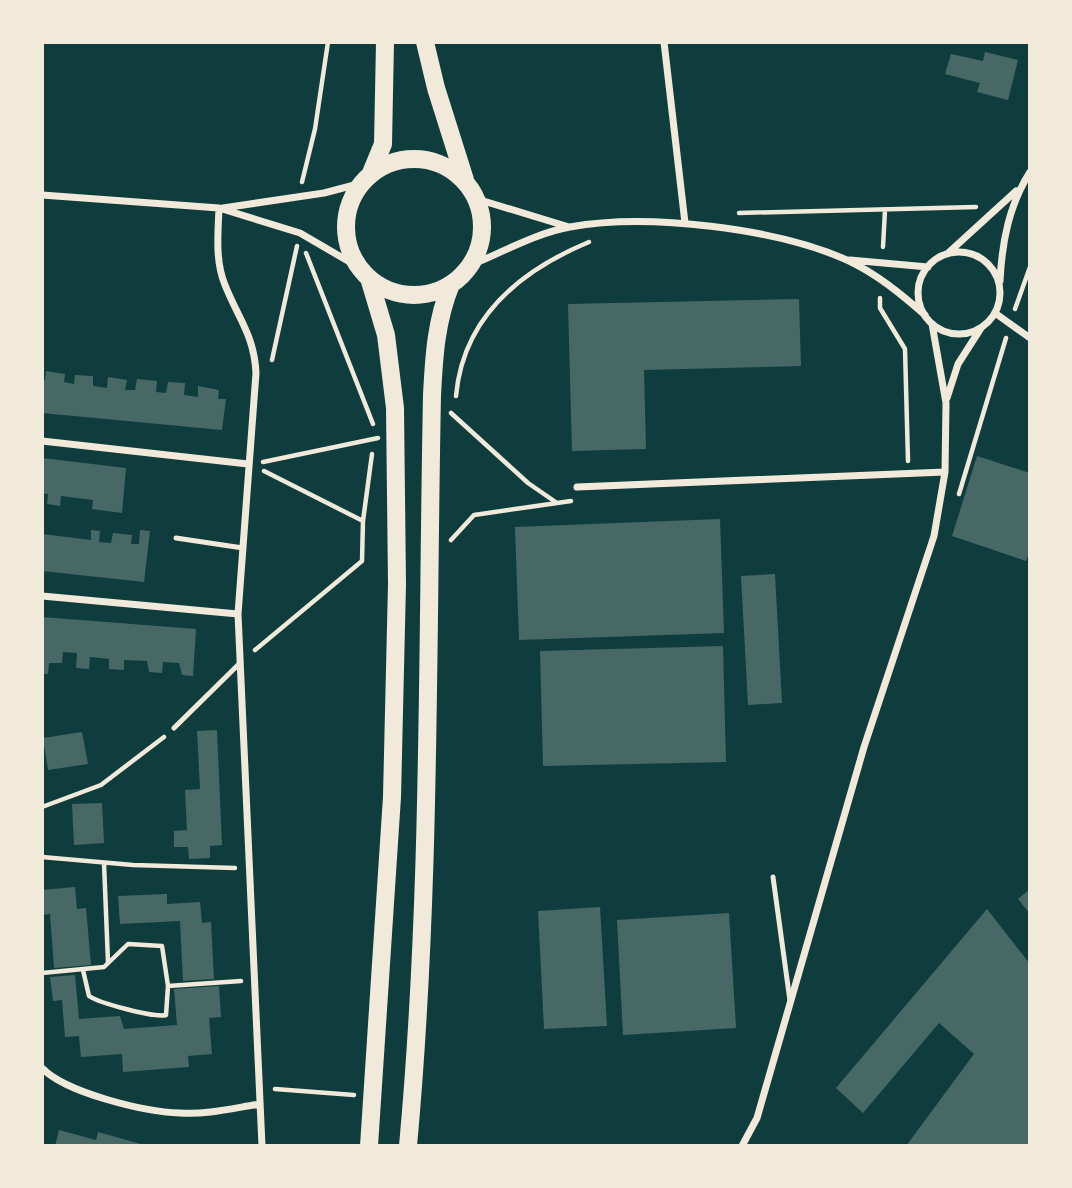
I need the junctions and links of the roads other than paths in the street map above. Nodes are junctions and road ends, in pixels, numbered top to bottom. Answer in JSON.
{"nodes":[{"id":1,"x":385,"y":42,"type":"edge"},
{"id":2,"x":425,"y":42,"type":"edge"},
{"id":3,"x":664,"y":42,"type":"edge"},
{"id":4,"x":1030,"y":172,"type":"edge"},
{"id":5,"x":367,"y":178,"type":"junction"},
{"id":6,"x":466,"y":181,"type":"junction"},
{"id":7,"x":1019,"y":188,"type":"junction"},
{"id":8,"x":42,"y":195,"type":"edge"},
{"id":9,"x":477,"y":199,"type":"junction"},
{"id":10,"x":219,"y":208,"type":"junction"},
{"id":11,"x":685,"y":223,"type":"junction"},
{"id":12,"x":569,"y":227,"type":"junction"},
{"id":13,"x":947,"y":254,"type":"junction"},
{"id":14,"x":846,"y":260,"type":"junction"},
{"id":15,"x":471,"y":265,"type":"junction"},
{"id":16,"x":928,"y":267,"type":"junction"},
{"id":17,"x":365,"y":273,"type":"junction"},
{"id":18,"x":451,"y":284,"type":"junction"},
{"id":19,"x":999,"y":285,"type":"junction"},
{"id":20,"x":995,"y":313,"type":"junction"},
{"id":21,"x":925,"y":315,"type":"junction"},
{"id":22,"x":932,"y":324,"type":"junction"},
{"id":23,"x":982,"y":327,"type":"junction"},
{"id":24,"x":1030,"y":338,"type":"edge"},
{"id":25,"x":946,"y":403,"type":"junction"},
{"id":26,"x":42,"y":440,"type":"edge"},
{"id":27,"x":248,"y":464,"type":"junction"},
{"id":28,"x":944,"y":472,"type":"junction"},
{"id":29,"x":577,"y":487,"type":"road end"},
{"id":30,"x":176,"y":538,"type":"dead end"},
{"id":31,"x":243,"y":548,"type":"junction"},
{"id":32,"x":42,"y":596,"type":"edge"},
{"id":33,"x":238,"y":614,"type":"junction"},
{"id":34,"x":239,"y":664,"type":"junction"},
{"id":35,"x":174,"y":728,"type":"road end"},
{"id":36,"x":773,"y":877,"type":"dead end"},
{"id":37,"x":790,"y":1004,"type":"junction"},
{"id":38,"x":45,"y":1071,"type":"edge"},
{"id":39,"x":42,"y":1081,"type":"edge"},
{"id":40,"x":260,"y":1104,"type":"junction"},
{"id":41,"x":261,"y":1146,"type":"edge"},
{"id":42,"x":369,"y":1146,"type":"edge"},
{"id":43,"x":408,"y":1146,"type":"edge"},
{"id":44,"x":743,"y":1146,"type":"edge"}],
"edges":[{"from":1,"to":5,"type":"main road"},
{"from":2,"to":6,"type":"main road"},
{"from":3,"to":11,"type":"street"},
{"from":4,"to":7,"type":"street"},
{"from":5,"to":6,"type":"main road"},
{"from":5,"to":10,"type":"street"},
{"from":5,"to":17,"type":"main road"},
{"from":6,"to":9,"type":"main road"},
{"from":7,"to":13,"type":"street"},
{"from":7,"to":19,"type":"street"},
{"from":8,"to":10,"type":"street"},
{"from":9,"to":12,"type":"street"},
{"from":9,"to":15,"type":"main road"},
{"from":10,"to":17,"type":"street"},
{"from":10,"to":27,"type":"street"},
{"from":11,"to":12,"type":"street"},
{"from":11,"to":14,"type":"street"},
{"from":12,"to":15,"type":"street"},
{"from":13,"to":16,"type":"street"},
{"from":13,"to":19,"type":"street"},
{"from":14,"to":16,"type":"street"},
{"from":14,"to":21,"type":"street"},
{"from":15,"to":18,"type":"main road"},
{"from":16,"to":21,"type":"street"},
{"from":17,"to":18,"type":"main road"},
{"from":17,"to":42,"type":"main road"},
{"from":18,"to":43,"type":"main road"},
{"from":19,"to":20,"type":"street"},
{"from":20,"to":23,"type":"street"},
{"from":20,"to":24,"type":"street"},
{"from":21,"to":22,"type":"street"},
{"from":22,"to":23,"type":"street"},
{"from":22,"to":25,"type":"street"},
{"from":23,"to":25,"type":"street"},
{"from":25,"to":28,"type":"street"},
{"from":26,"to":27,"type":"street"},
{"from":27,"to":31,"type":"street"},
{"from":28,"to":29,"type":"street"},
{"from":28,"to":37,"type":"street"},
{"from":30,"to":31,"type":"lane"},
{"from":31,"to":33,"type":"street"},
{"from":32,"to":33,"type":"street"},
{"from":33,"to":34,"type":"street"},
{"from":34,"to":35,"type":"lane"},
{"from":34,"to":40,"type":"street"},
{"from":36,"to":37,"type":"lane"},
{"from":37,"to":44,"type":"street"},
{"from":38,"to":39,"type":"lane"},
{"from":38,"to":40,"type":"street"},
{"from":40,"to":41,"type":"street"}]}
